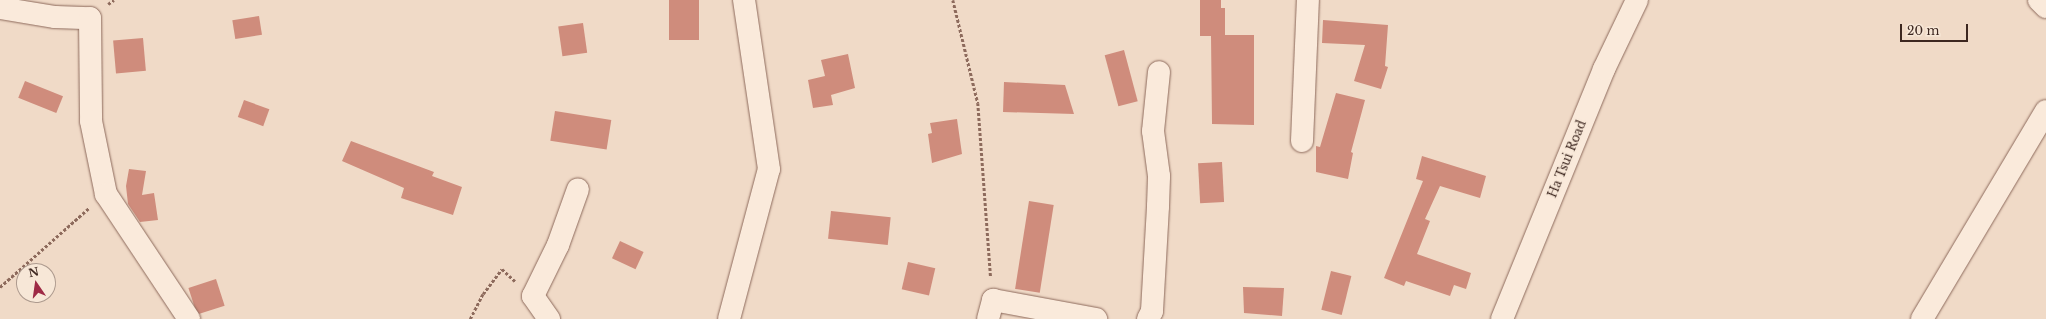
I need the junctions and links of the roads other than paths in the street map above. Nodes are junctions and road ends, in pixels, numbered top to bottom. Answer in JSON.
{"nodes":[{"id":1,"x":744,"y":0,"type":"edge"},
{"id":2,"x":1308,"y":0,"type":"edge"},
{"id":3,"x":1637,"y":0,"type":"edge"},
{"id":4,"x":2039,"y":0,"type":"edge"},
{"id":5,"x":2046,"y":7,"type":"edge"},
{"id":6,"x":0,"y":8,"type":"edge"},
{"id":7,"x":1160,"y":72,"type":"dead end"},
{"id":8,"x":2046,"y":111,"type":"edge"},
{"id":9,"x":1302,"y":141,"type":"dead end"},
{"id":10,"x":578,"y":189,"type":"dead end"},
{"id":11,"x":990,"y":310,"type":"edge"},
{"id":12,"x":189,"y":319,"type":"edge"},
{"id":13,"x":549,"y":319,"type":"edge"},
{"id":14,"x":729,"y":319,"type":"edge"},
{"id":15,"x":1096,"y":319,"type":"edge"},
{"id":16,"x":1148,"y":319,"type":"edge"},
{"id":17,"x":1502,"y":319,"type":"edge"},
{"id":18,"x":1922,"y":319,"type":"edge"}],
"edges":[{"from":1,"to":14,"type":"street"},
{"from":2,"to":9,"type":"street"},
{"from":3,"to":17,"type":"street","name":"Ha Tsui Road"},
{"from":4,"to":5,"type":"street"},
{"from":6,"to":12,"type":"street"},
{"from":7,"to":16,"type":"street"},
{"from":8,"to":18,"type":"street"},
{"from":10,"to":13,"type":"street"},
{"from":11,"to":15,"type":"street"}]}
